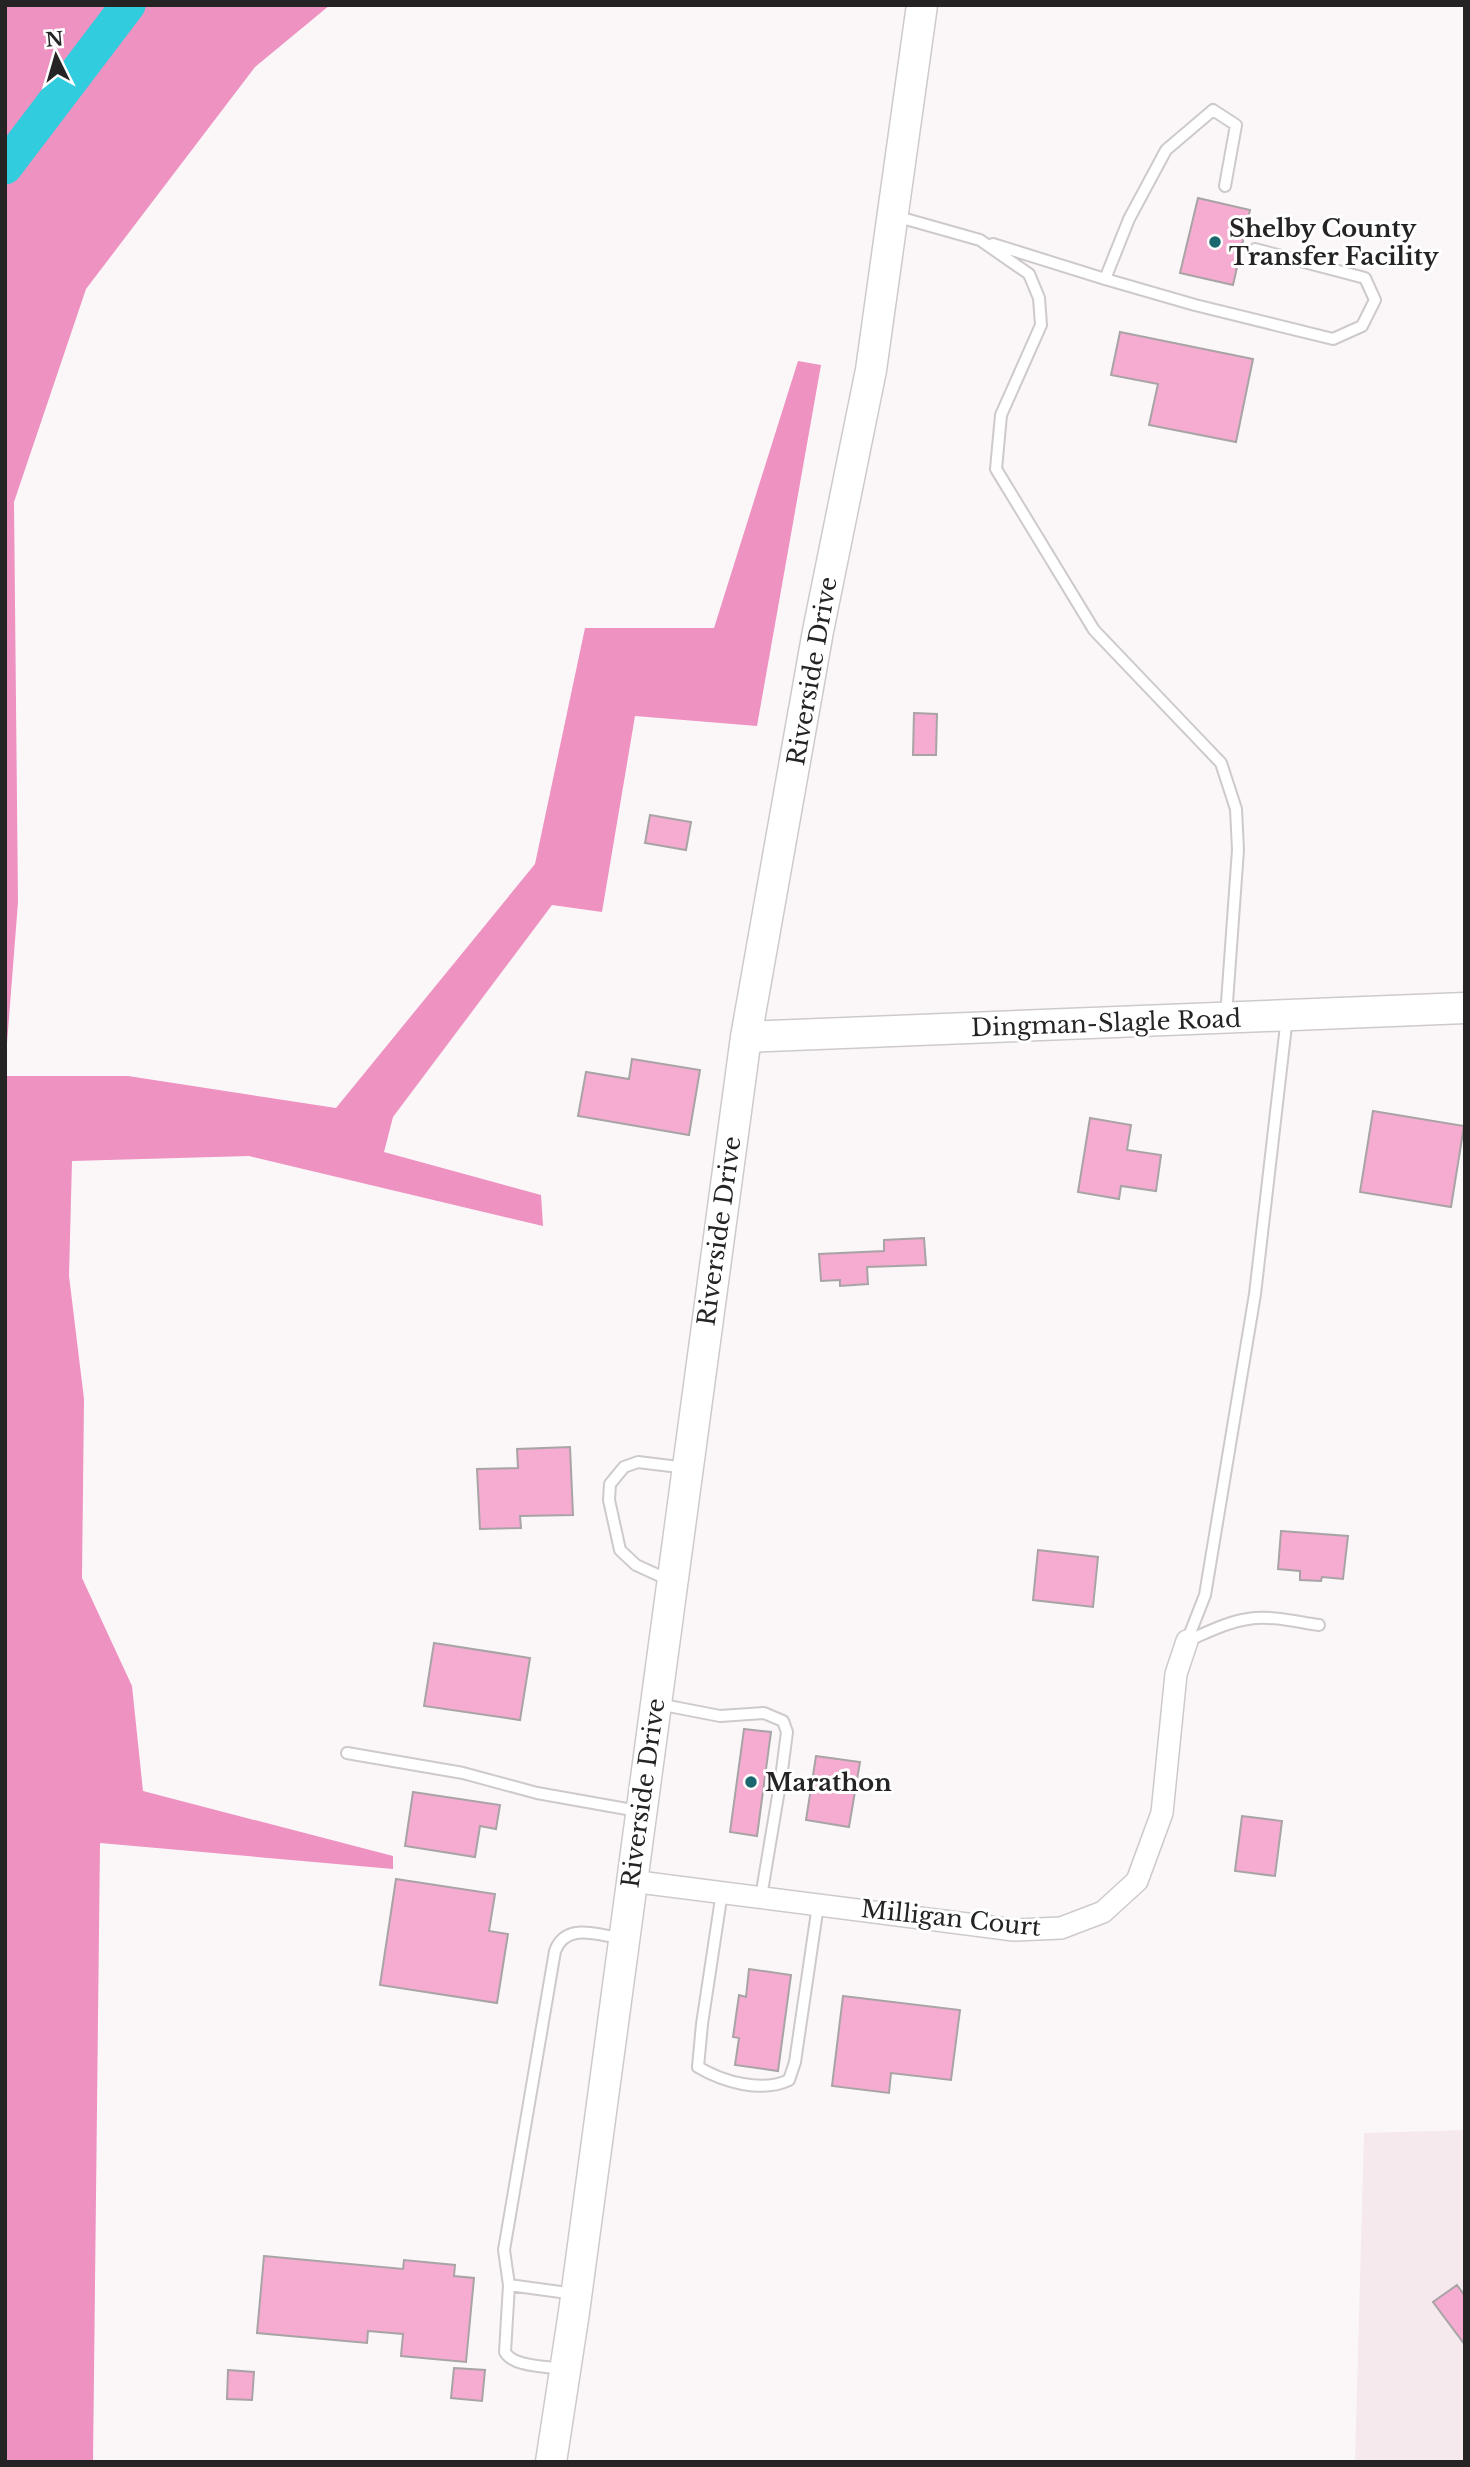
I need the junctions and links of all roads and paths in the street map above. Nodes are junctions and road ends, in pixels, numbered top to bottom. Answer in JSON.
{"nodes":[{"id":1,"x":922,"y":5,"type":"edge"},
{"id":2,"x":1224,"y":186,"type":"dead end"},
{"id":3,"x":892,"y":216,"type":"junction"},
{"id":4,"x":980,"y":240,"type":"junction"},
{"id":5,"x":1255,"y":249,"type":"dead end"},
{"id":6,"x":1105,"y":279,"type":"junction"},
{"id":7,"x":1465,"y":1008,"type":"edge"},
{"id":8,"x":1287,"y":1016,"type":"junction"},
{"id":9,"x":1226,"y":1019,"type":"junction"},
{"id":10,"x":746,"y":1037,"type":"junction"},
{"id":11,"x":687,"y":1468,"type":"junction"},
{"id":12,"x":672,"y":1581,"type":"junction"},
{"id":13,"x":1320,"y":1625,"type":"dead end"},
{"id":14,"x":1187,"y":1642,"type":"junction"},
{"id":15,"x":655,"y":1704,"type":"junction"},
{"id":16,"x":347,"y":1754,"type":"dead end"},
{"id":17,"x":641,"y":1811,"type":"junction"},
{"id":18,"x":631,"y":1881,"type":"junction"},
{"id":19,"x":722,"y":1892,"type":"junction"},
{"id":20,"x":761,"y":1897,"type":"junction"},
{"id":21,"x":818,"y":1905,"type":"junction"},
{"id":22,"x":624,"y":1939,"type":"junction"},
{"id":23,"x":509,"y":2285,"type":"junction"},
{"id":24,"x":576,"y":2294,"type":"junction"},
{"id":25,"x":565,"y":2369,"type":"junction"},
{"id":26,"x":551,"y":2462,"type":"edge"}],
"edges":[{"from":1,"to":3,"type":"main road","name":"Riverside Drive"},
{"from":2,"to":6,"type":"lane"},
{"from":3,"to":4,"type":"lane"},
{"from":3,"to":10,"type":"main road","name":"Riverside Drive"},
{"from":4,"to":6,"type":"lane"},
{"from":4,"to":9,"type":"lane"},
{"from":5,"to":6,"type":"lane"},
{"from":7,"to":8,"type":"main road","name":"Dingman-Slagle Road"},
{"from":8,"to":9,"type":"main road","name":"Dingman-Slagle Road"},
{"from":8,"to":14,"type":"lane"},
{"from":9,"to":10,"type":"main road","name":"Dingman-Slagle Road"},
{"from":10,"to":11,"type":"main road","name":"Riverside Drive"},
{"from":11,"to":12,"type":"main road","name":"Riverside Drive"},
{"from":11,"to":12,"type":"lane"},
{"from":12,"to":15,"type":"main road","name":"Riverside Drive"},
{"from":13,"to":14,"type":"lane"},
{"from":14,"to":21,"type":"street","name":"Milligan Court"},
{"from":15,"to":17,"type":"main road","name":"Riverside Drive"},
{"from":15,"to":20,"type":"lane"},
{"from":16,"to":17,"type":"lane"},
{"from":17,"to":18,"type":"main road","name":"Riverside Drive"},
{"from":18,"to":19,"type":"street","name":"Milligan Court"},
{"from":18,"to":22,"type":"main road","name":"Riverside Drive"},
{"from":19,"to":20,"type":"street","name":"Milligan Court"},
{"from":19,"to":21,"type":"lane"},
{"from":20,"to":21,"type":"street","name":"Milligan Court"},
{"from":22,"to":23,"type":"lane"},
{"from":22,"to":24,"type":"main road","name":"Riverside Drive"},
{"from":23,"to":24,"type":"lane"},
{"from":23,"to":25,"type":"lane"},
{"from":24,"to":25,"type":"main road","name":"Riverside Drive"},
{"from":25,"to":26,"type":"main road","name":"Riverside Drive"}]}
